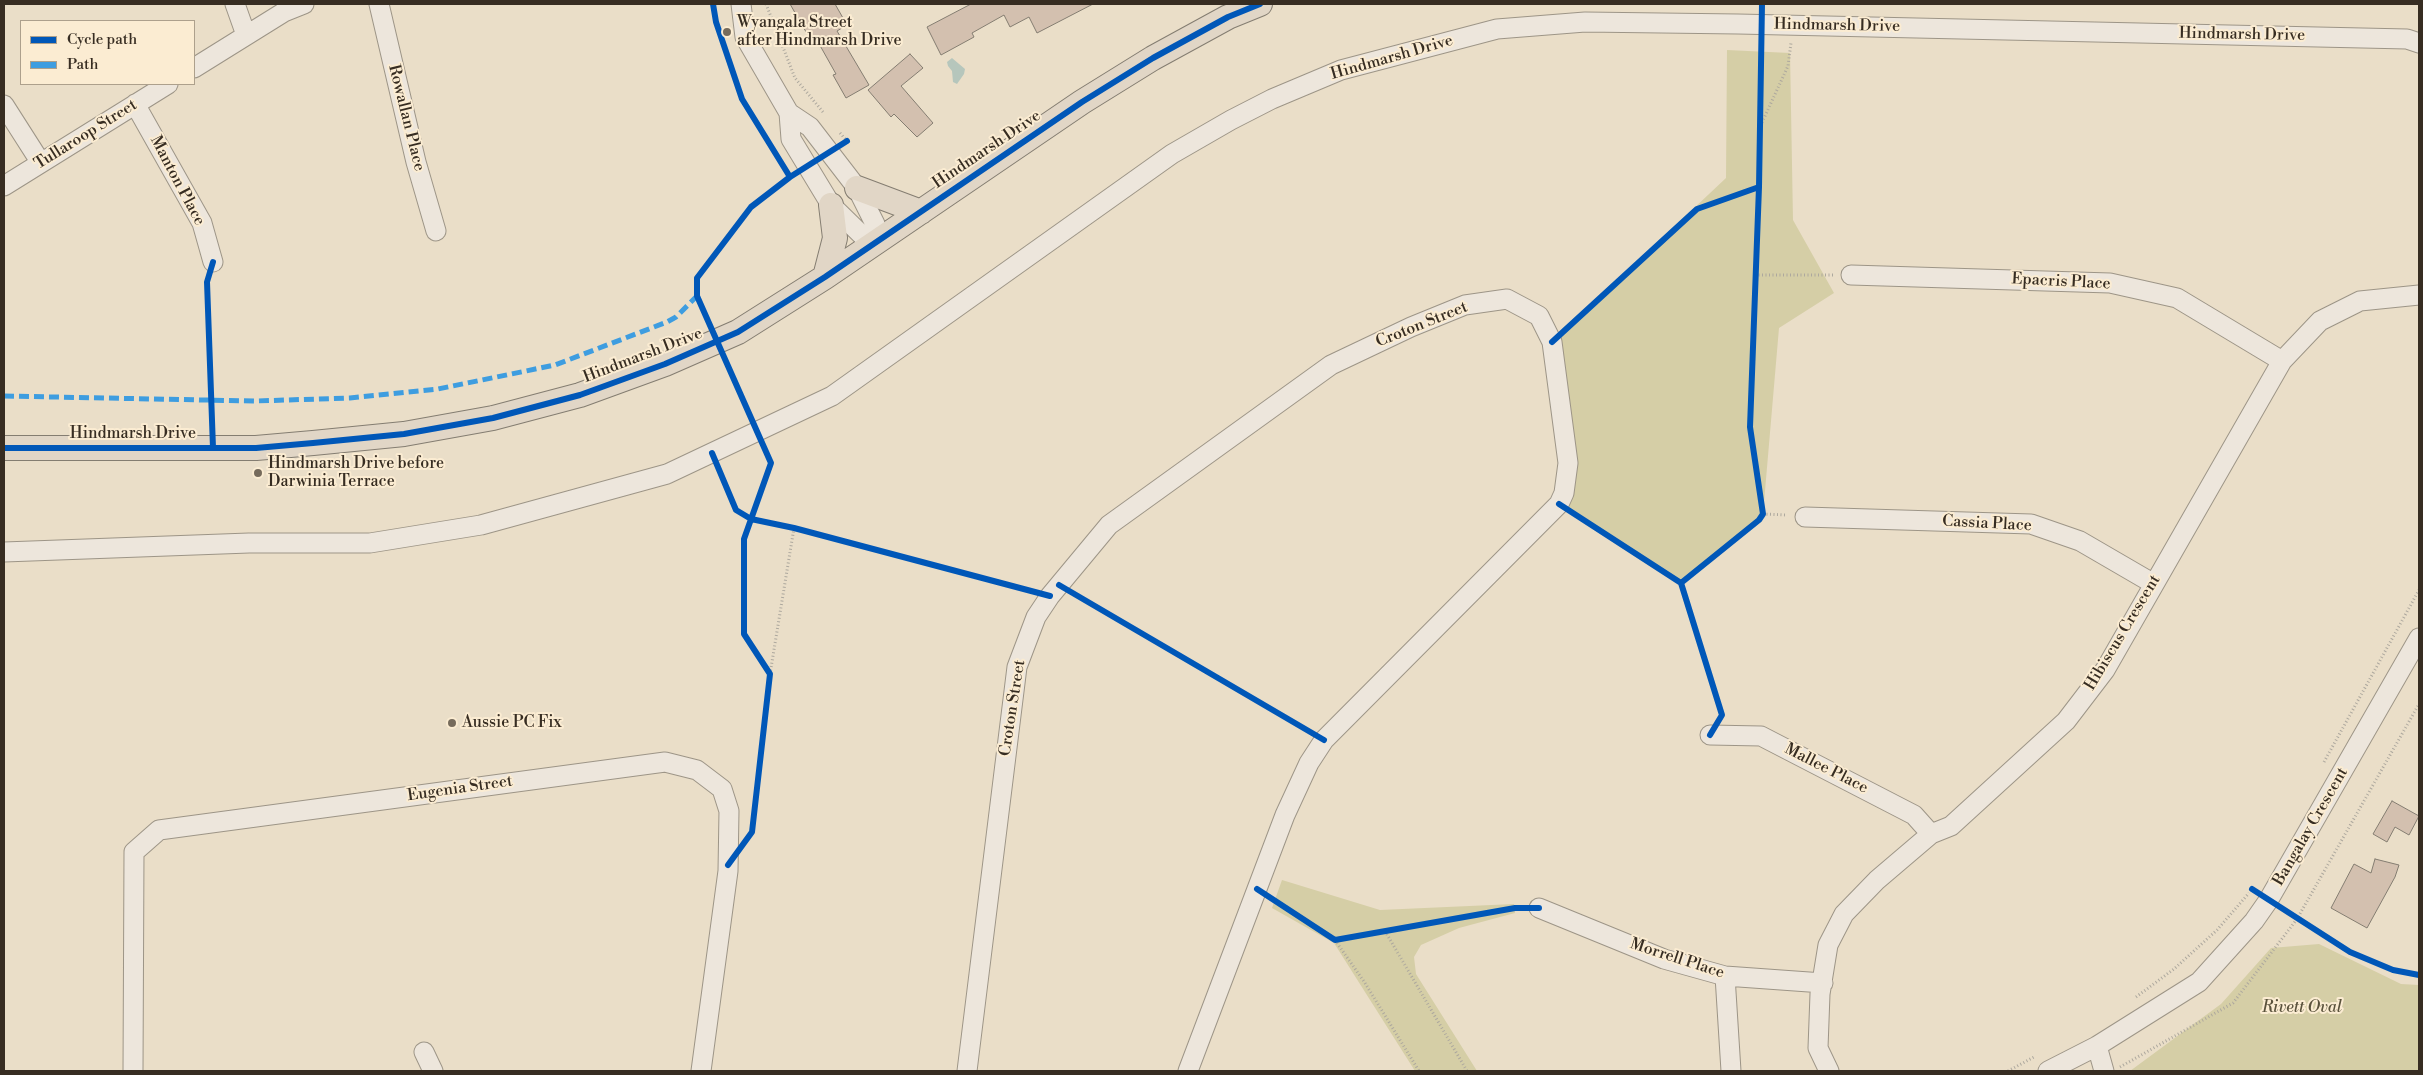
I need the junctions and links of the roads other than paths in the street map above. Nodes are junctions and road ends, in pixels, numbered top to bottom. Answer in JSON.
{"nodes":[{"id":1,"x":235,"y":4,"type":"edge"},
{"id":2,"x":304,"y":4,"type":"edge"},
{"id":3,"x":379,"y":4,"type":"edge"},
{"id":4,"x":741,"y":4,"type":"edge"},
{"id":5,"x":1260,"y":4,"type":"edge"},
{"id":6,"x":246,"y":35,"type":"junction"},
{"id":7,"x":2419,"y":43,"type":"edge"},
{"id":8,"x":195,"y":67,"type":"edge"},
{"id":9,"x":166,"y":85,"type":"edge"},
{"id":10,"x":135,"y":104,"type":"junction"},
{"id":11,"x":4,"y":105,"type":"edge"},
{"id":12,"x":789,"y":113,"type":"junction"},
{"id":13,"x":42,"y":163,"type":"junction"},
{"id":14,"x":4,"y":186,"type":"edge"},
{"id":15,"x":857,"y":188,"type":"junction"},
{"id":16,"x":831,"y":204,"type":"junction"},
{"id":17,"x":921,"y":212,"type":"junction"},
{"id":18,"x":436,"y":231,"type":"dead end"},
{"id":19,"x":872,"y":245,"type":"junction"},
{"id":20,"x":213,"y":262,"type":"dead end"},
{"id":21,"x":1851,"y":275,"type":"road end"},
{"id":22,"x":825,"y":277,"type":"junction"},
{"id":23,"x":2419,"y":295,"type":"edge"},
{"id":24,"x":2282,"y":361,"type":"junction"},
{"id":25,"x":4,"y":448,"type":"edge"},
{"id":26,"x":1805,"y":517,"type":"road end"},
{"id":27,"x":4,"y":552,"type":"edge"},
{"id":28,"x":2154,"y":584,"type":"junction"},
{"id":29,"x":2419,"y":638,"type":"edge"},
{"id":30,"x":1710,"y":735,"type":"dead end"},
{"id":31,"x":1931,"y":834,"type":"junction"},
{"id":32,"x":1539,"y":908,"type":"dead end"},
{"id":33,"x":1725,"y":976,"type":"junction"},
{"id":34,"x":1823,"y":983,"type":"junction"},
{"id":35,"x":2097,"y":1046,"type":"junction"},
{"id":36,"x":424,"y":1052,"type":"dead end"},
{"id":37,"x":133,"y":1071,"type":"edge"},
{"id":38,"x":433,"y":1071,"type":"edge"},
{"id":39,"x":701,"y":1071,"type":"edge"},
{"id":40,"x":967,"y":1071,"type":"edge"},
{"id":41,"x":1188,"y":1071,"type":"edge"},
{"id":42,"x":1731,"y":1071,"type":"edge"},
{"id":43,"x":1830,"y":1071,"type":"edge"},
{"id":44,"x":2048,"y":1071,"type":"edge"},
{"id":45,"x":2104,"y":1071,"type":"edge"}],
"edges":[{"from":1,"to":6,"type":"street"},
{"from":2,"to":6,"type":"street"},
{"from":3,"to":18,"type":"street","name":"Rowallan Place"},
{"from":4,"to":12,"type":"street"},
{"from":5,"to":17,"type":"main road","name":"Hindmarsh Drive"},
{"from":6,"to":8,"type":"street"},
{"from":7,"to":27,"type":"street","name":"Hindmarsh Drive"},
{"from":9,"to":10,"type":"street","name":"Tullaroop Street"},
{"from":10,"to":13,"type":"street","name":"Tullaroop Street"},
{"from":10,"to":20,"type":"street","name":"Manton Place"},
{"from":11,"to":13,"type":"street"},
{"from":12,"to":15,"type":"street"},
{"from":12,"to":16,"type":"street"},
{"from":13,"to":14,"type":"street","name":"Tullaroop Street"},
{"from":15,"to":17,"type":"main road"},
{"from":15,"to":19,"type":"street"},
{"from":16,"to":19,"type":"street"},
{"from":16,"to":22,"type":"main road"},
{"from":17,"to":19,"type":"main road","name":"Hindmarsh Drive"},
{"from":19,"to":22,"type":"main road","name":"Hindmarsh Drive"},
{"from":21,"to":24,"type":"street","name":"Epacris Place"},
{"from":22,"to":25,"type":"main road","name":"Hindmarsh Drive"},
{"from":23,"to":24,"type":"street","name":"Hibiscus Crescent"},
{"from":24,"to":28,"type":"street","name":"Hibiscus Crescent"},
{"from":26,"to":28,"type":"street","name":"Cassia Place"},
{"from":28,"to":31,"type":"street","name":"Hibiscus Crescent"},
{"from":29,"to":35,"type":"street","name":"Bangalay Crescent"},
{"from":30,"to":31,"type":"street","name":"Mallee Place"},
{"from":31,"to":34,"type":"street","name":"Hibiscus Crescent"},
{"from":32,"to":33,"type":"street","name":"Morrell Place"},
{"from":33,"to":34,"type":"street","name":"Morrell Place"},
{"from":33,"to":42,"type":"street"},
{"from":34,"to":43,"type":"street","name":"Hibiscus Crescent"},
{"from":35,"to":44,"type":"street","name":"Bangalay Crescent"},
{"from":35,"to":45,"type":"street"},
{"from":36,"to":38,"type":"street"},
{"from":37,"to":39,"type":"street","name":"Eugenia Street"},
{"from":40,"to":41,"type":"street","name":"Croton Street"}]}
